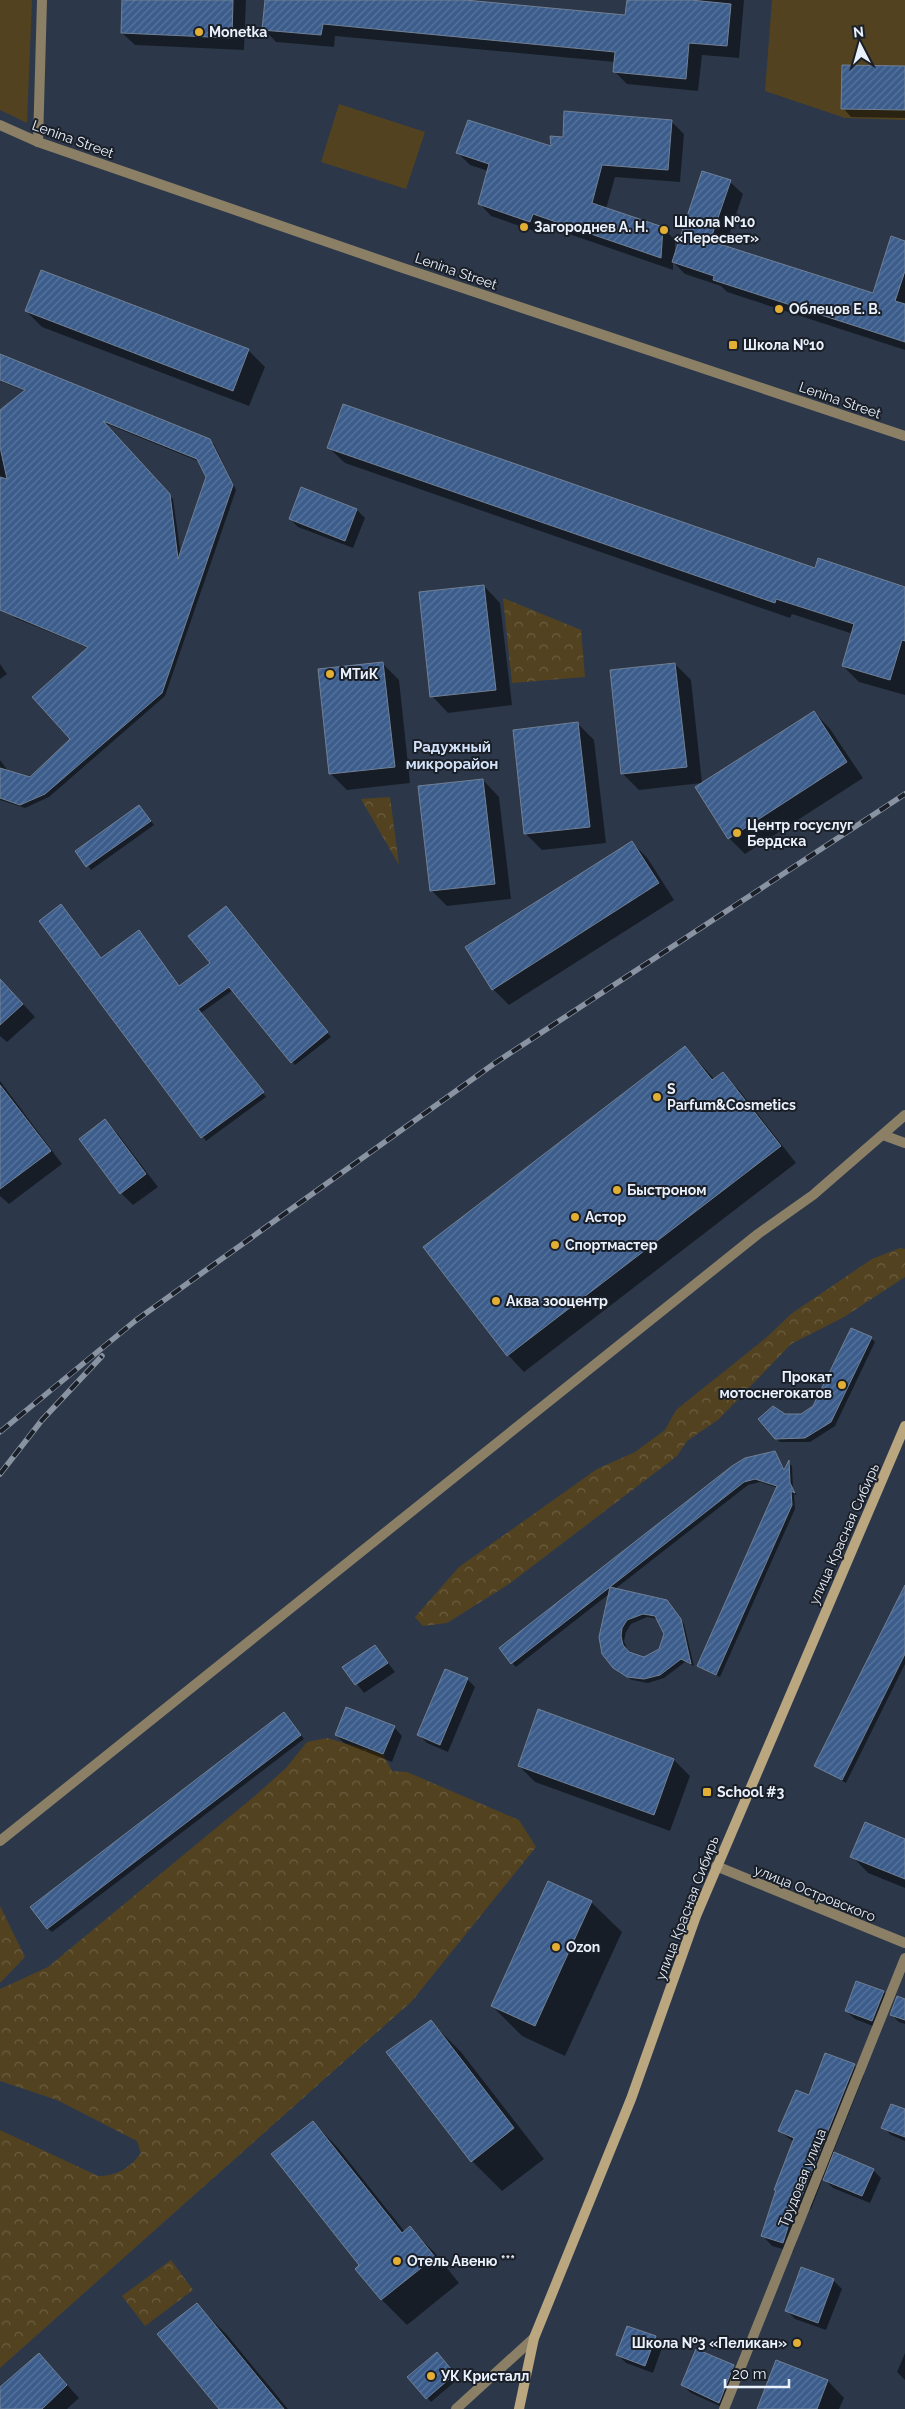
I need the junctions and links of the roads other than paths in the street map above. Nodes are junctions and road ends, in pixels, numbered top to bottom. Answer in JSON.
{"nodes":[{"id":1,"x":42,"y":0,"type":"edge"},
{"id":2,"x":0,"y":126,"type":"edge"},
{"id":3,"x":38,"y":142,"type":"junction"},
{"id":4,"x":905,"y":436,"type":"edge"},
{"id":5,"x":905,"y":1115,"type":"edge"},
{"id":6,"x":883,"y":1135,"type":"junction"},
{"id":7,"x":905,"y":1142,"type":"edge"},
{"id":8,"x":905,"y":1426,"type":"edge"},
{"id":9,"x":0,"y":1841,"type":"edge"},
{"id":10,"x":716,"y":1866,"type":"junction"},
{"id":11,"x":905,"y":1943,"type":"edge"},
{"id":12,"x":905,"y":1958,"type":"edge"},
{"id":13,"x":534,"y":2338,"type":"junction"},
{"id":14,"x":456,"y":2409,"type":"edge"},
{"id":15,"x":519,"y":2409,"type":"edge"},
{"id":16,"x":724,"y":2409,"type":"edge"}],
"edges":[{"from":1,"to":3,"type":"street"},
{"from":2,"to":3,"type":"street","name":"Lenina Street"},
{"from":3,"to":4,"type":"street","name":"Lenina Street"},
{"from":5,"to":6,"type":"street"},
{"from":6,"to":7,"type":"street"},
{"from":6,"to":9,"type":"street"},
{"from":8,"to":10,"type":"main road","name":"улица Красная Сибирь"},
{"from":10,"to":11,"type":"street","name":"улица Островского"},
{"from":10,"to":13,"type":"main road","name":"улица Красная Сибирь"},
{"from":12,"to":16,"type":"street","name":"Трудовая улица"},
{"from":13,"to":14,"type":"street"},
{"from":13,"to":15,"type":"main road","name":"улица Красная Сибирь"}]}
